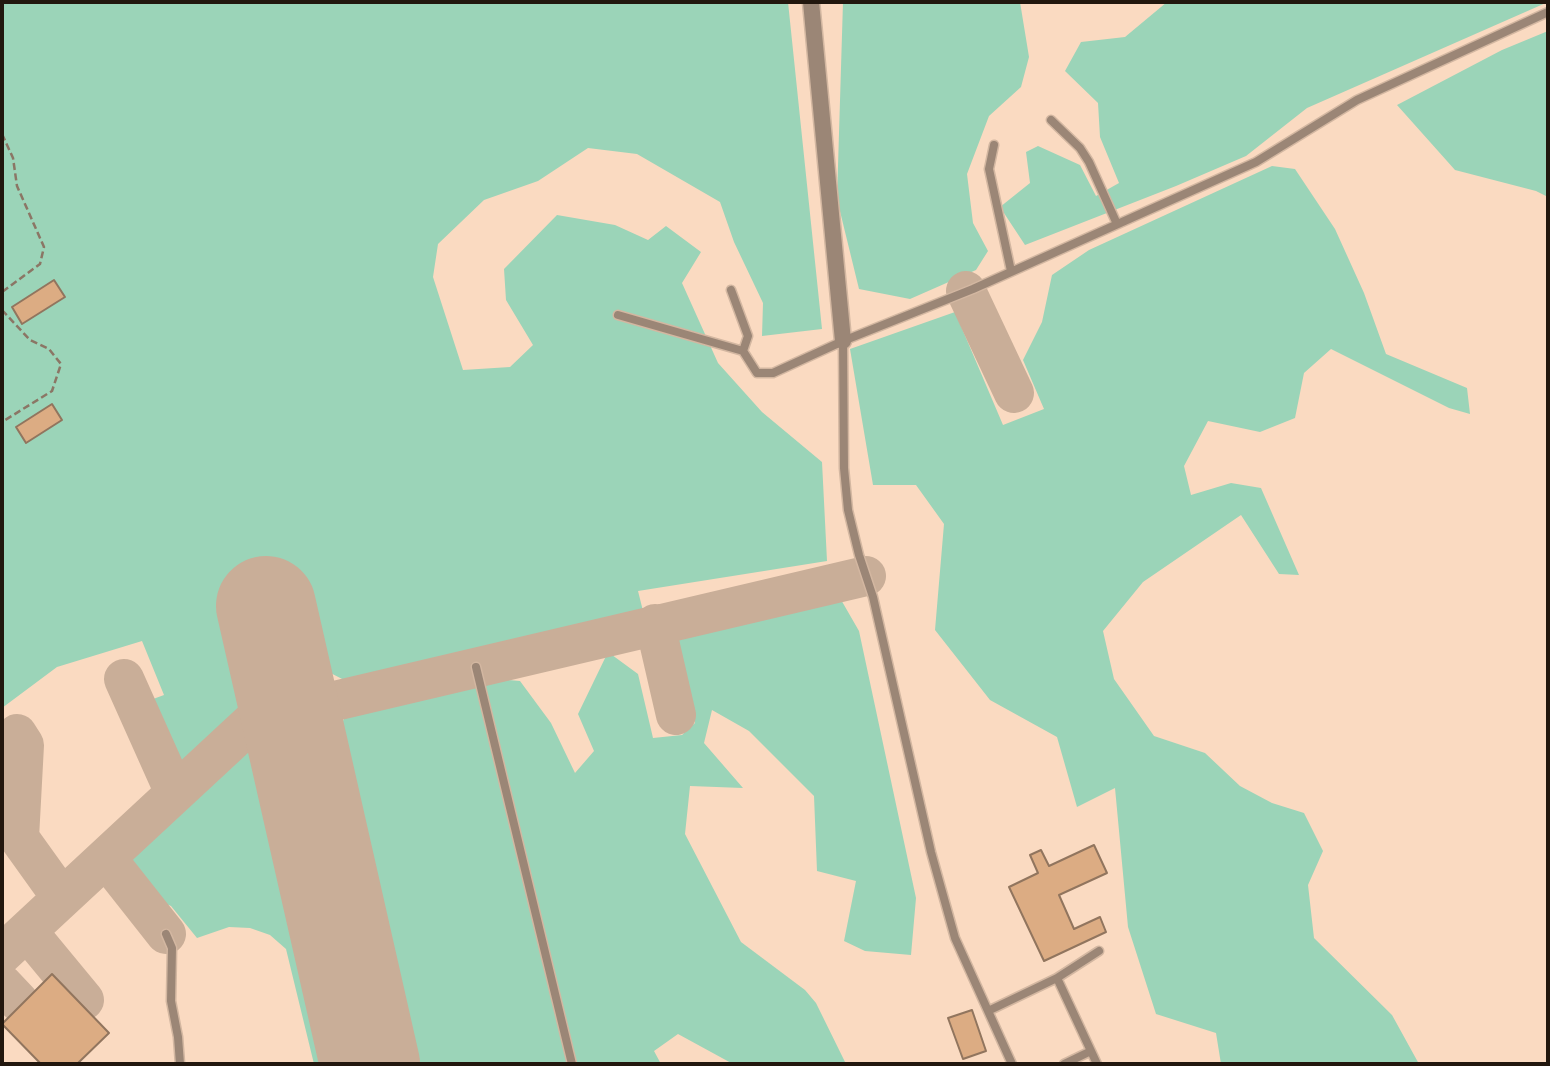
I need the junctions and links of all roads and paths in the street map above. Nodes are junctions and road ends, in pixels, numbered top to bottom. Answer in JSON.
{"nodes":[{"id":1,"x":811,"y":2,"type":"edge"},
{"id":2,"x":1548,"y":12,"type":"edge"},
{"id":3,"x":1051,"y":120,"type":"dead end"},
{"id":4,"x":2,"y":134,"type":"edge"},
{"id":5,"x":994,"y":145,"type":"dead end"},
{"id":6,"x":1117,"y":224,"type":"junction"},
{"id":7,"x":1012,"y":271,"type":"junction"},
{"id":8,"x":731,"y":290,"type":"dead end"},
{"id":9,"x":2,"y":292,"type":"edge"},
{"id":10,"x":2,"y":310,"type":"edge"},
{"id":11,"x":618,"y":315,"type":"dead end"},
{"id":12,"x":843,"y":341,"type":"junction"},
{"id":13,"x":743,"y":351,"type":"junction"},
{"id":14,"x":2,"y":422,"type":"edge"},
{"id":15,"x":476,"y":667,"type":"dead end"},
{"id":16,"x":166,"y":934,"type":"dead end"},
{"id":17,"x":1099,"y":951,"type":"dead end"},
{"id":18,"x":1057,"y":978,"type":"junction"},
{"id":19,"x":988,"y":1011,"type":"junction"},
{"id":20,"x":1091,"y":1051,"type":"junction"},
{"id":21,"x":180,"y":1064,"type":"edge"},
{"id":22,"x":572,"y":1064,"type":"edge"},
{"id":23,"x":1012,"y":1064,"type":"edge"},
{"id":24,"x":1064,"y":1064,"type":"edge"},
{"id":25,"x":1097,"y":1064,"type":"edge"}],
"edges":[{"from":1,"to":12,"type":"street"},
{"from":2,"to":6,"type":"lane"},
{"from":3,"to":6,"type":"lane"},
{"from":4,"to":9,"type":"path"},
{"from":5,"to":7,"type":"lane"},
{"from":6,"to":7,"type":"lane"},
{"from":7,"to":12,"type":"lane"},
{"from":8,"to":13,"type":"lane"},
{"from":10,"to":14,"type":"path"},
{"from":11,"to":13,"type":"lane"},
{"from":12,"to":13,"type":"lane"},
{"from":12,"to":19,"type":"lane"},
{"from":15,"to":22,"type":"lane"},
{"from":16,"to":21,"type":"lane"},
{"from":17,"to":18,"type":"lane"},
{"from":18,"to":19,"type":"lane"},
{"from":18,"to":20,"type":"lane"},
{"from":19,"to":23,"type":"lane"},
{"from":20,"to":24,"type":"lane"},
{"from":20,"to":25,"type":"lane"}]}
